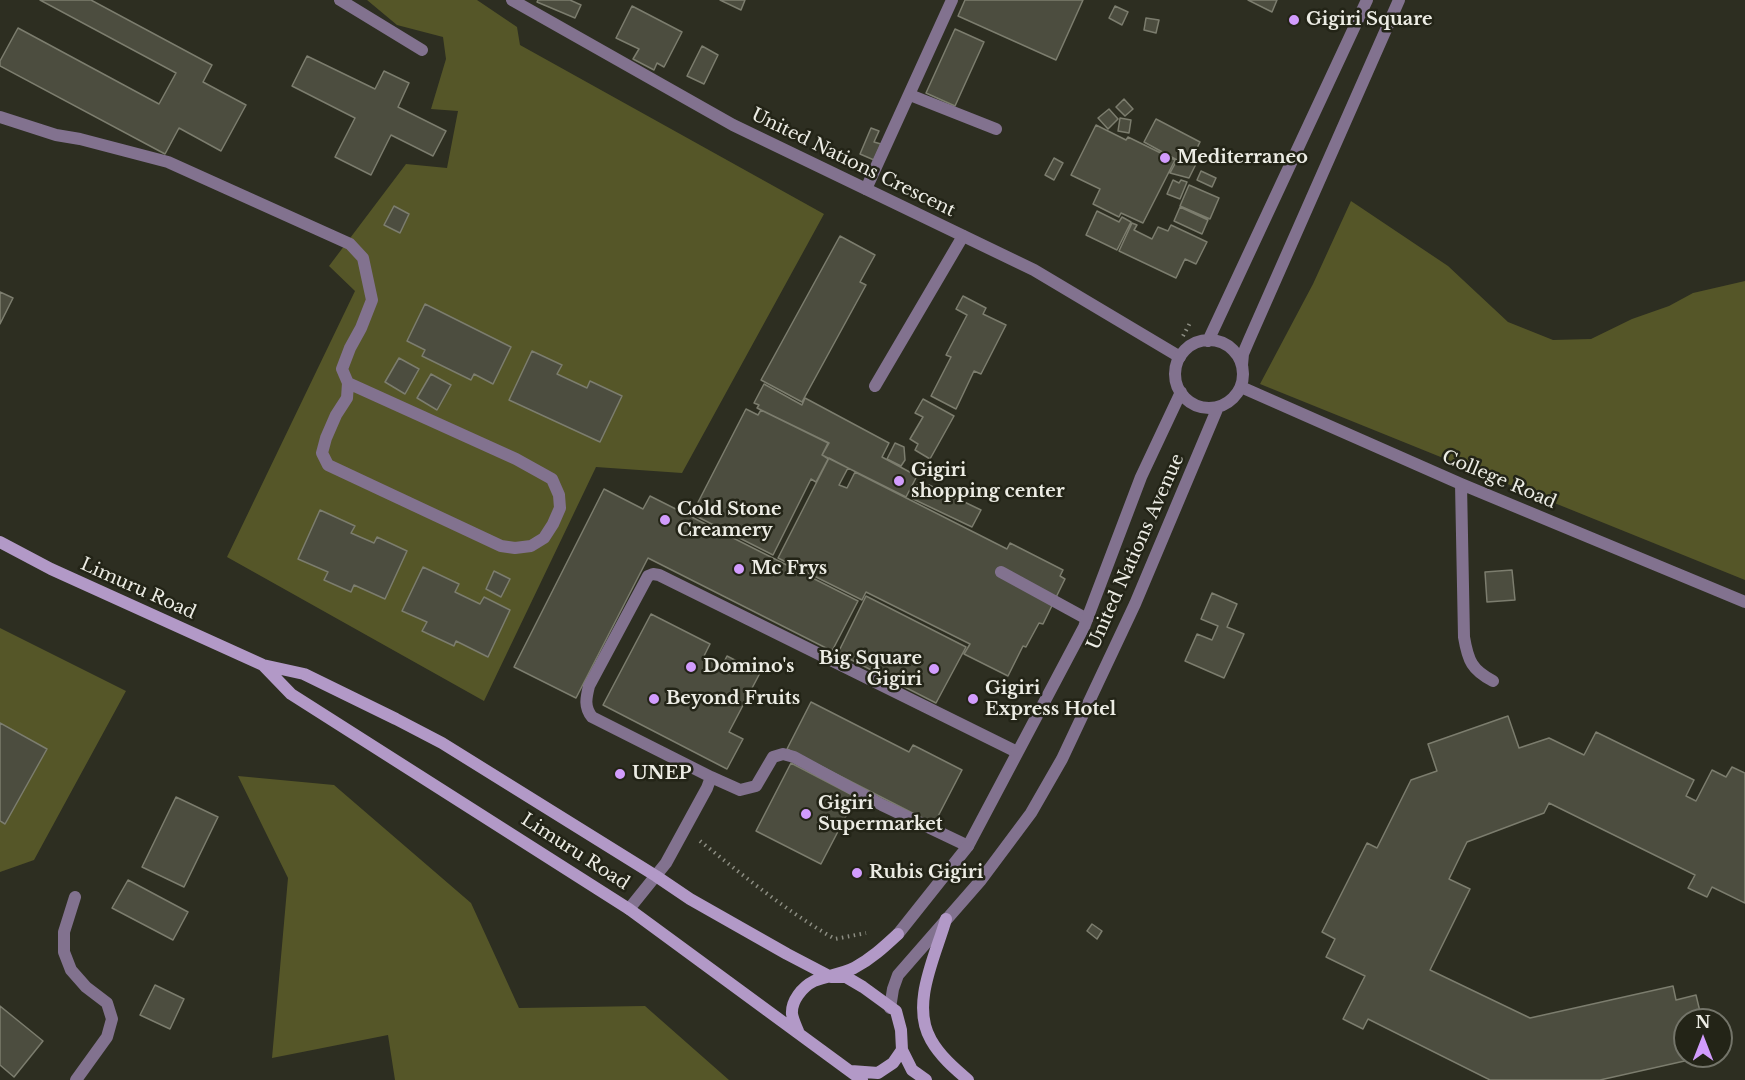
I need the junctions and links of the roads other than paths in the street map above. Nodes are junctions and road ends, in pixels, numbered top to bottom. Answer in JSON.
{"nodes":[{"id":1,"x":340,"y":0,"type":"edge"},
{"id":2,"x":512,"y":0,"type":"edge"},
{"id":3,"x":952,"y":0,"type":"edge"},
{"id":4,"x":1367,"y":0,"type":"edge"},
{"id":5,"x":1399,"y":0,"type":"edge"},
{"id":6,"x":422,"y":50,"type":"dead end"},
{"id":7,"x":910,"y":95,"type":"junction"},
{"id":8,"x":0,"y":117,"type":"edge"},
{"id":9,"x":996,"y":129,"type":"dead end"},
{"id":10,"x":866,"y":189,"type":"junction"},
{"id":11,"x":963,"y":236,"type":"junction"},
{"id":12,"x":1208,"y":341,"type":"junction"},
{"id":13,"x":1177,"y":356,"type":"junction"},
{"id":14,"x":1242,"y":365,"type":"junction"},
{"id":15,"x":348,"y":382,"type":"junction"},
{"id":16,"x":875,"y":386,"type":"dead end"},
{"id":17,"x":1240,"y":387,"type":"junction"},
{"id":18,"x":1181,"y":392,"type":"junction"},
{"id":19,"x":1218,"y":407,"type":"junction"},
{"id":20,"x":1461,"y":484,"type":"junction"},
{"id":21,"x":0,"y":542,"type":"edge"},
{"id":22,"x":1001,"y":572,"type":"dead end"},
{"id":23,"x":1745,"y":602,"type":"edge"},
{"id":24,"x":1087,"y":619,"type":"junction"},
{"id":25,"x":263,"y":665,"type":"junction"},
{"id":26,"x":1493,"y":681,"type":"dead end"},
{"id":27,"x":1017,"y":752,"type":"junction"},
{"id":28,"x":711,"y":777,"type":"junction"},
{"id":29,"x":968,"y":846,"type":"junction"},
{"id":30,"x":656,"y":876,"type":"junction"},
{"id":31,"x":75,"y":897,"type":"dead end"},
{"id":32,"x":629,"y":909,"type":"junction"},
{"id":33,"x":946,"y":919,"type":"junction"},
{"id":34,"x":898,"y":934,"type":"joint"},
{"id":35,"x":831,"y":977,"type":"junction"},
{"id":36,"x":890,"y":1008,"type":"junction"},
{"id":37,"x":799,"y":1033,"type":"junction"},
{"id":38,"x":902,"y":1050,"type":"junction"},
{"id":39,"x":850,"y":1071,"type":"junction"},
{"id":40,"x":76,"y":1080,"type":"edge"},
{"id":41,"x":862,"y":1080,"type":"edge"},
{"id":42,"x":926,"y":1080,"type":"edge"},
{"id":43,"x":968,"y":1080,"type":"edge"}],
"edges":[{"from":1,"to":6,"type":"street"},
{"from":2,"to":10,"type":"street","name":"United Nations Crescent"},
{"from":3,"to":7,"type":"street"},
{"from":4,"to":12,"type":"street"},
{"from":5,"to":14,"type":"street"},
{"from":7,"to":9,"type":"street"},
{"from":7,"to":10,"type":"street"},
{"from":8,"to":15,"type":"street"},
{"from":10,"to":11,"type":"street","name":"United Nations Crescent"},
{"from":11,"to":13,"type":"street","name":"United Nations Crescent"},
{"from":11,"to":16,"type":"street"},
{"from":12,"to":13,"type":"street"},
{"from":12,"to":14,"type":"street"},
{"from":13,"to":18,"type":"street"},
{"from":14,"to":17,"type":"street"},
{"from":15,"to":15,"type":"street"},
{"from":17,"to":19,"type":"street"},
{"from":17,"to":20,"type":"street","name":"College Road"},
{"from":18,"to":19,"type":"street"},
{"from":18,"to":24,"type":"street","name":"United Nations Avenue"},
{"from":19,"to":33,"type":"street","name":"United Nations Avenue"},
{"from":20,"to":23,"type":"street","name":"College Road"},
{"from":20,"to":26,"type":"street"},
{"from":21,"to":25,"type":"main road","name":"Limuru Road"},
{"from":22,"to":24,"type":"street"},
{"from":24,"to":27,"type":"street","name":"United Nations Avenue"},
{"from":25,"to":30,"type":"main road","name":"Limuru Road"},
{"from":25,"to":32,"type":"main road","name":"Limuru Road"},
{"from":27,"to":28,"type":"street"},
{"from":27,"to":29,"type":"street","name":"United Nations Avenue"},
{"from":28,"to":29,"type":"street"},
{"from":28,"to":30,"type":"street"},
{"from":29,"to":34,"type":"street","name":"United Nations Avenue"},
{"from":30,"to":32,"type":"street"},
{"from":30,"to":35,"type":"main road","name":"Limuru Road"},
{"from":31,"to":40,"type":"street"},
{"from":32,"to":37,"type":"main road","name":"Limuru Road"},
{"from":33,"to":36,"type":"street","name":"United Nations Avenue"},
{"from":33,"to":43,"type":"main road"},
{"from":34,"to":35,"type":"main road"},
{"from":35,"to":36,"type":"main road"},
{"from":35,"to":37,"type":"main road"},
{"from":36,"to":38,"type":"main road"},
{"from":37,"to":39,"type":"main road","name":"Limuru Road"},
{"from":38,"to":39,"type":"main road"},
{"from":38,"to":42,"type":"main road"},
{"from":39,"to":41,"type":"main road","name":"Limuru Road"}]}
